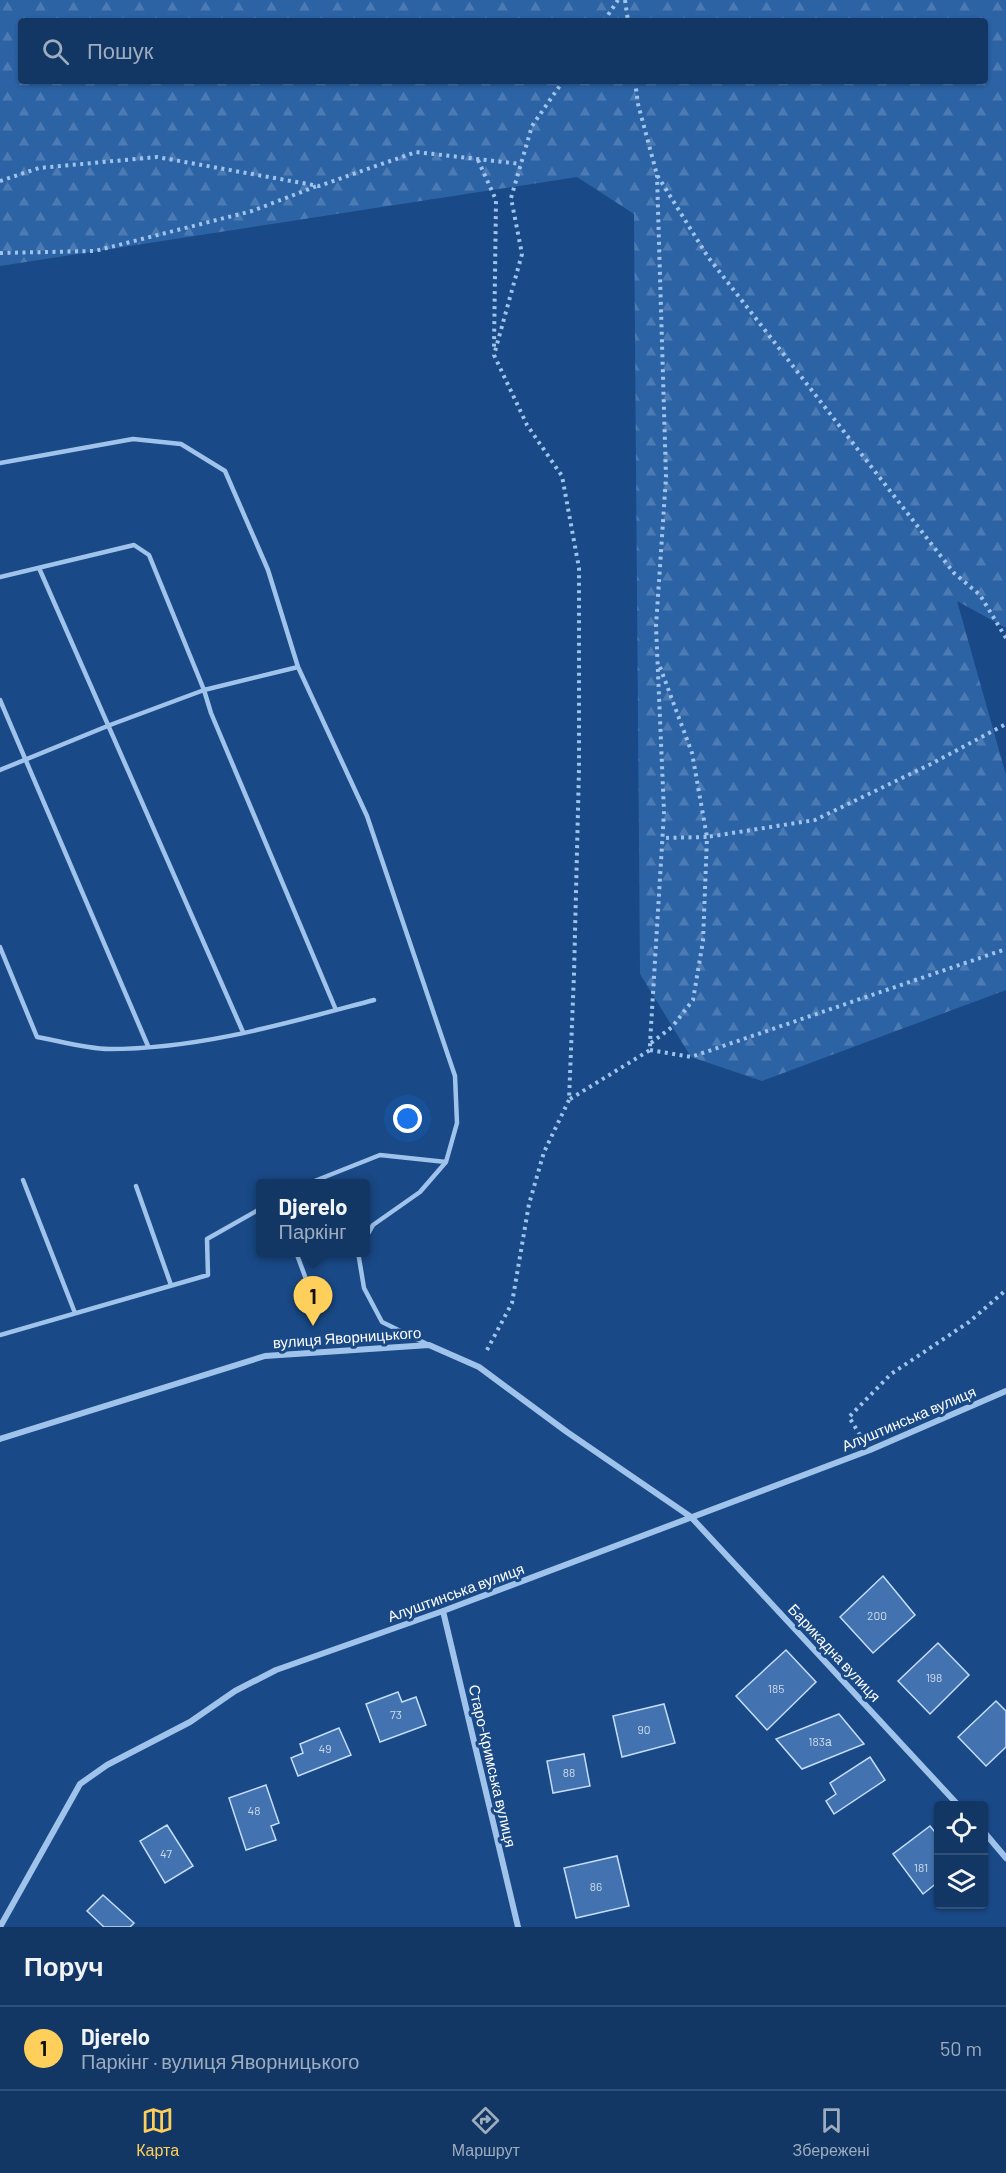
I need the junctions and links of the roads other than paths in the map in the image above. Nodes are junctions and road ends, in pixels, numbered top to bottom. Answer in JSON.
{"nodes":[{"id":1,"x":0,"y":463,"type":"edge"},
{"id":2,"x":39,"y":568,"type":"junction"},
{"id":3,"x":0,"y":577,"type":"edge"},
{"id":4,"x":298,"y":667,"type":"junction"},
{"id":5,"x":204,"y":690,"type":"junction"},
{"id":6,"x":0,"y":700,"type":"edge"},
{"id":7,"x":110,"y":725,"type":"junction"},
{"id":8,"x":27,"y":759,"type":"junction"},
{"id":9,"x":0,"y":771,"type":"edge"},
{"id":10,"x":0,"y":947,"type":"edge"},
{"id":11,"x":374,"y":1000,"type":"dead end"},
{"id":12,"x":336,"y":1010,"type":"junction"},
{"id":13,"x":243,"y":1032,"type":"junction"},
{"id":14,"x":148,"y":1046,"type":"junction"},
{"id":15,"x":446,"y":1162,"type":"junction"},
{"id":16,"x":320,"y":1179,"type":"edge"},
{"id":17,"x":23,"y":1180,"type":"dead end"},
{"id":18,"x":136,"y":1186,"type":"dead end"},
{"id":19,"x":256,"y":1212,"type":"edge"},
{"id":20,"x":370,"y":1230,"type":"edge"},
{"id":21,"x":298,"y":1257,"type":"edge"},
{"id":22,"x":358,"y":1257,"type":"edge"},
{"id":23,"x":171,"y":1285,"type":"junction"},
{"id":24,"x":314,"y":1298,"type":"dead end"},
{"id":25,"x":75,"y":1313,"type":"junction"},
{"id":26,"x":0,"y":1335,"type":"edge"},
{"id":27,"x":429,"y":1345,"type":"junction"},
{"id":28,"x":1006,"y":1391,"type":"edge"},
{"id":29,"x":0,"y":1439,"type":"edge"},
{"id":30,"x":691,"y":1517,"type":"junction"},
{"id":31,"x":442,"y":1611,"type":"junction"},
{"id":32,"x":954,"y":1801,"type":"edge"},
{"id":33,"x":988,"y":1837,"type":"edge"},
{"id":34,"x":1006,"y":1858,"type":"edge"},
{"id":35,"x":0,"y":1927,"type":"edge"},
{"id":36,"x":518,"y":1927,"type":"edge"}],
"edges":[{"from":1,"to":4,"type":"lane"},
{"from":2,"to":3,"type":"lane"},
{"from":2,"to":5,"type":"lane"},
{"from":2,"to":7,"type":"lane"},
{"from":4,"to":5,"type":"lane"},
{"from":4,"to":15,"type":"lane"},
{"from":5,"to":7,"type":"lane"},
{"from":5,"to":12,"type":"lane"},
{"from":6,"to":8,"type":"lane"},
{"from":7,"to":8,"type":"lane"},
{"from":7,"to":13,"type":"lane"},
{"from":8,"to":9,"type":"lane"},
{"from":8,"to":14,"type":"lane"},
{"from":10,"to":14,"type":"lane"},
{"from":11,"to":12,"type":"lane"},
{"from":12,"to":13,"type":"lane"},
{"from":13,"to":14,"type":"lane"},
{"from":15,"to":16,"type":"lane"},
{"from":15,"to":20,"type":"lane"},
{"from":17,"to":25,"type":"lane"},
{"from":18,"to":23,"type":"lane"},
{"from":19,"to":23,"type":"lane"},
{"from":21,"to":24,"type":"lane"},
{"from":22,"to":27,"type":"lane"},
{"from":23,"to":25,"type":"lane"},
{"from":25,"to":26,"type":"lane"},
{"from":27,"to":29,"type":"street","name":"вулиця Яворницького"},
{"from":27,"to":30,"type":"street","name":"вулиця Яворницького"},
{"from":28,"to":30,"type":"street","name":"Алуштинська вулиця"},
{"from":30,"to":31,"type":"street","name":"Алуштинська вулиця"},
{"from":30,"to":32,"type":"street","name":"Барикадна вулиця"},
{"from":31,"to":35,"type":"street","name":"Алуштинська вулиця"},
{"from":31,"to":36,"type":"street","name":"Старо-Кримська вулиця"},
{"from":33,"to":34,"type":"street"}]}
